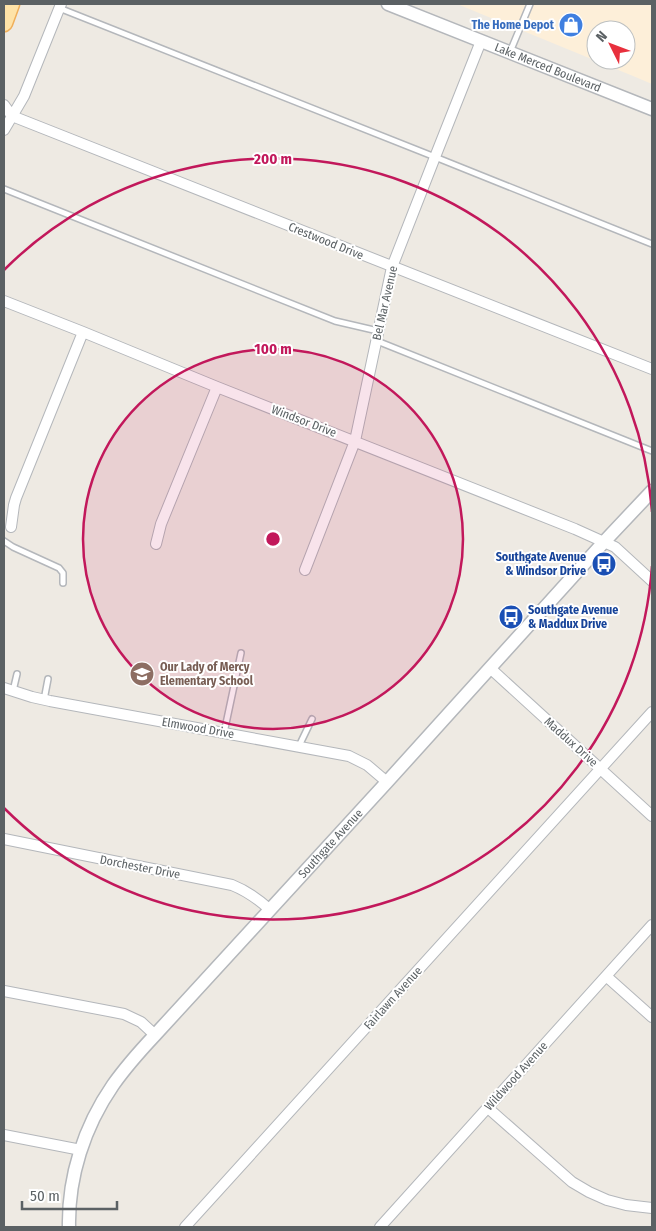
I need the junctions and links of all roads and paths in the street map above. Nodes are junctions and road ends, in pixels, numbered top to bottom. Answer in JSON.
{"nodes":[{"id":1,"x":11,"y":4,"type":"edge"},
{"id":2,"x":388,"y":4,"type":"edge"},
{"id":3,"x":530,"y":4,"type":"edge"},
{"id":4,"x":60,"y":6,"type":"edge"},
{"id":5,"x":4,"y":24,"type":"edge"},
{"id":6,"x":481,"y":41,"type":"junction"},
{"id":7,"x":510,"y":52,"type":"junction"},
{"id":8,"x":4,"y":105,"type":"edge"},
{"id":9,"x":652,"y":109,"type":"edge"},
{"id":10,"x":12,"y":116,"type":"junction"},
{"id":11,"x":4,"y":130,"type":"edge"},
{"id":12,"x":435,"y":157,"type":"junction"},
{"id":13,"x":4,"y":189,"type":"edge"},
{"id":14,"x":652,"y":244,"type":"edge"},
{"id":15,"x":392,"y":267,"type":"junction"},
{"id":16,"x":4,"y":301,"type":"edge"},
{"id":17,"x":83,"y":332,"type":"junction"},
{"id":18,"x":377,"y":336,"type":"junction"},
{"id":19,"x":652,"y":370,"type":"edge"},
{"id":20,"x":217,"y":387,"type":"junction"},
{"id":21,"x":355,"y":441,"type":"junction"},
{"id":22,"x":652,"y":451,"type":"edge"},
{"id":23,"x":652,"y":492,"type":"edge"},
{"id":24,"x":11,"y":527,"type":"dead end"},
{"id":25,"x":4,"y":540,"type":"edge"},
{"id":26,"x":603,"y":543,"type":"junction"},
{"id":27,"x":156,"y":544,"type":"dead end"},
{"id":28,"x":304,"y":570,"type":"dead end"},
{"id":29,"x":652,"y":581,"type":"edge"},
{"id":30,"x":63,"y":582,"type":"dead end"},
{"id":31,"x":241,"y":653,"type":"dead end"},
{"id":32,"x":490,"y":668,"type":"junction"},
{"id":33,"x":17,"y":674,"type":"dead end"},
{"id":34,"x":48,"y":679,"type":"dead end"},
{"id":35,"x":8,"y":689,"type":"edge"},
{"id":36,"x":44,"y":700,"type":"junction"},
{"id":37,"x":652,"y":712,"type":"edge"},
{"id":38,"x":312,"y":719,"type":"dead end"},
{"id":39,"x":224,"y":733,"type":"junction"},
{"id":40,"x":299,"y":747,"type":"junction"},
{"id":41,"x":601,"y":769,"type":"junction"},
{"id":42,"x":386,"y":782,"type":"junction"},
{"id":43,"x":652,"y":816,"type":"edge"},
{"id":44,"x":4,"y":839,"type":"edge"},
{"id":45,"x":269,"y":909,"type":"junction"},
{"id":46,"x":652,"y":925,"type":"edge"},
{"id":47,"x":606,"y":976,"type":"junction"},
{"id":48,"x":4,"y":991,"type":"edge"},
{"id":49,"x":652,"y":1017,"type":"edge"},
{"id":50,"x":155,"y":1035,"type":"junction"},
{"id":51,"x":488,"y":1108,"type":"junction"},
{"id":52,"x":4,"y":1135,"type":"edge"},
{"id":53,"x":81,"y":1150,"type":"junction"},
{"id":54,"x":652,"y":1208,"type":"edge"},
{"id":55,"x":69,"y":1227,"type":"edge"},
{"id":56,"x":185,"y":1227,"type":"edge"},
{"id":57,"x":380,"y":1227,"type":"edge"}],
"edges":[{"from":1,"to":5,"type":"main road"},
{"from":2,"to":6,"type":"street","name":"Lake Merced Boulevard"},
{"from":3,"to":7,"type":"lane"},
{"from":4,"to":10,"type":"street"},
{"from":4,"to":12,"type":"lane"},
{"from":6,"to":7,"type":"street","name":"Lake Merced Boulevard"},
{"from":6,"to":12,"type":"street","name":"Bel Mar Avenue"},
{"from":7,"to":9,"type":"street","name":"Lake Merced Boulevard"},
{"from":8,"to":10,"type":"street"},
{"from":10,"to":11,"type":"street"},
{"from":10,"to":15,"type":"street","name":"Crestwood Drive"},
{"from":12,"to":14,"type":"lane"},
{"from":12,"to":15,"type":"street","name":"Bel Mar Avenue"},
{"from":13,"to":18,"type":"lane"},
{"from":15,"to":18,"type":"street","name":"Bel Mar Avenue"},
{"from":15,"to":19,"type":"street","name":"Crestwood Drive"},
{"from":16,"to":17,"type":"street","name":"Windsor Drive"},
{"from":17,"to":20,"type":"street","name":"Windsor Drive"},
{"from":17,"to":24,"type":"street"},
{"from":18,"to":21,"type":"street","name":"Bel Mar Avenue"},
{"from":18,"to":22,"type":"lane"},
{"from":20,"to":21,"type":"street","name":"Windsor Drive"},
{"from":20,"to":27,"type":"street"},
{"from":21,"to":26,"type":"street","name":"Windsor Drive"},
{"from":21,"to":28,"type":"street","name":"Bel Mar Avenue"},
{"from":23,"to":26,"type":"street","name":"Southgate Avenue"},
{"from":25,"to":30,"type":"lane"},
{"from":26,"to":29,"type":"street","name":"Windsor Drive"},
{"from":26,"to":32,"type":"street","name":"Southgate Avenue"},
{"from":31,"to":39,"type":"lane"},
{"from":32,"to":41,"type":"street","name":"Maddux Drive"},
{"from":32,"to":42,"type":"street","name":"Southgate Avenue"},
{"from":33,"to":35,"type":"lane"},
{"from":34,"to":36,"type":"lane"},
{"from":35,"to":36,"type":"street","name":"Elmwood Drive"},
{"from":36,"to":39,"type":"street","name":"Elmwood Drive"},
{"from":37,"to":41,"type":"street","name":"Fairlawn Avenue"},
{"from":38,"to":40,"type":"lane"},
{"from":39,"to":40,"type":"street","name":"Elmwood Drive"},
{"from":40,"to":42,"type":"street","name":"Elmwood Drive"},
{"from":41,"to":43,"type":"street","name":"Maddux Drive"},
{"from":41,"to":56,"type":"street","name":"Fairlawn Avenue"},
{"from":42,"to":45,"type":"street","name":"Southgate Avenue"},
{"from":44,"to":45,"type":"street","name":"Dorchester Drive"},
{"from":45,"to":50,"type":"street","name":"Southgate Avenue"},
{"from":46,"to":47,"type":"street","name":"Wildwood Avenue"},
{"from":47,"to":49,"type":"street"},
{"from":47,"to":51,"type":"street","name":"Wildwood Avenue"},
{"from":48,"to":50,"type":"street"},
{"from":50,"to":53,"type":"street","name":"Southgate Avenue"},
{"from":51,"to":54,"type":"street"},
{"from":51,"to":57,"type":"street","name":"Wildwood Avenue"},
{"from":52,"to":53,"type":"street"},
{"from":53,"to":55,"type":"street","name":"Southgate Avenue"}]}
